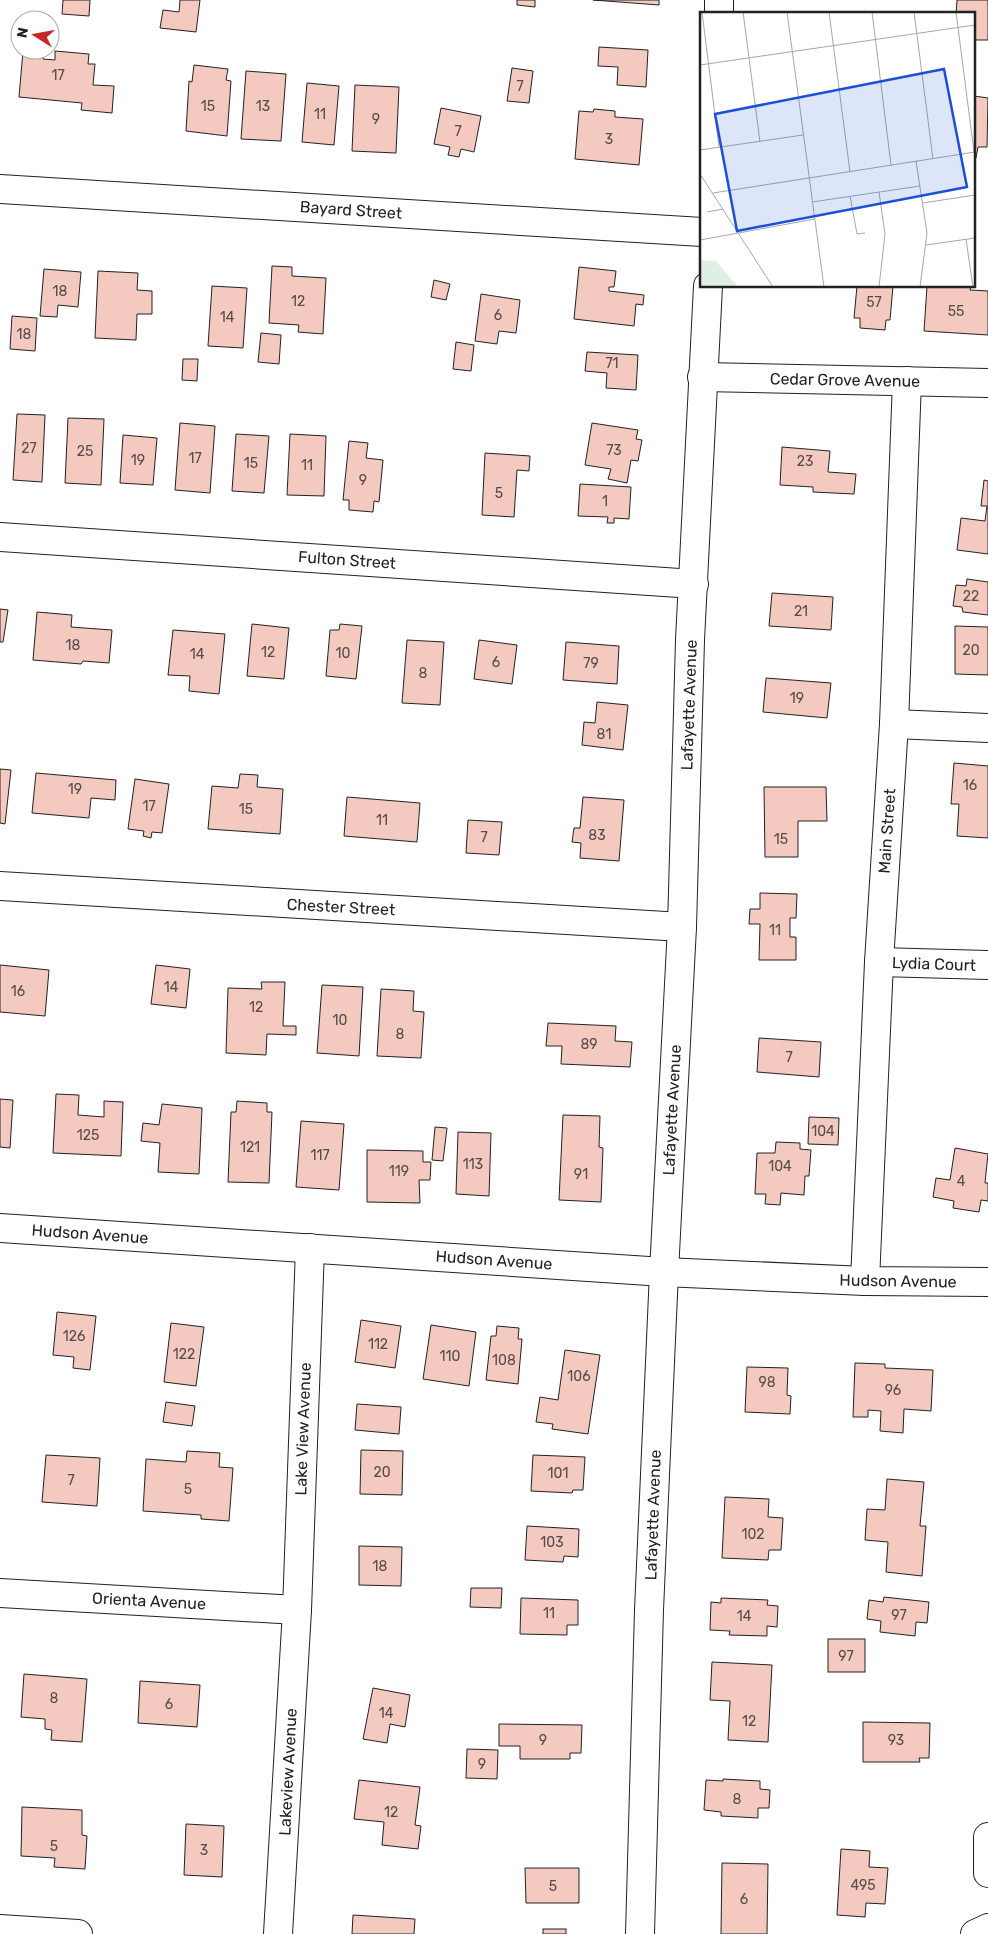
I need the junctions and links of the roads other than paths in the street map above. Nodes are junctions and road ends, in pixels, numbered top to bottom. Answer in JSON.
{"nodes":[{"id":1,"x":0,"y":189,"type":"edge"},
{"id":2,"x":700,"y":232,"type":"edge"},
{"id":3,"x":708,"y":288,"type":"edge"},
{"id":4,"x":702,"y":377,"type":"junction"},
{"id":5,"x":907,"y":381,"type":"junction"},
{"id":6,"x":988,"y":383,"type":"edge"},
{"id":7,"x":0,"y":537,"type":"edge"},
{"id":8,"x":694,"y":584,"type":"junction"},
{"id":9,"x":894,"y":724,"type":"junction"},
{"id":10,"x":988,"y":728,"type":"edge"},
{"id":11,"x":0,"y":886,"type":"edge"},
{"id":12,"x":682,"y":927,"type":"junction"},
{"id":13,"x":879,"y":962,"type":"junction"},
{"id":14,"x":988,"y":965,"type":"edge"},
{"id":15,"x":0,"y":1228,"type":"edge"},
{"id":16,"x":310,"y":1248,"type":"junction"},
{"id":17,"x":664,"y":1272,"type":"junction"},
{"id":18,"x":866,"y":1281,"type":"junction"},
{"id":19,"x":988,"y":1282,"type":"edge"},
{"id":20,"x":0,"y":1593,"type":"edge"},
{"id":21,"x":297,"y":1610,"type":"junction"},
{"id":22,"x":988,"y":1837,"type":"edge"},
{"id":23,"x":988,"y":1873,"type":"edge"},
{"id":24,"x":988,"y":1928,"type":"edge"},
{"id":25,"x":0,"y":1929,"type":"edge"},
{"id":26,"x":78,"y":1934,"type":"edge"},
{"id":27,"x":278,"y":1934,"type":"edge"},
{"id":28,"x":640,"y":1934,"type":"edge"},
{"id":29,"x":975,"y":1934,"type":"edge"}],
"edges":[{"from":1,"to":2,"type":"street","name":"Bayard Street"},
{"from":3,"to":4,"type":"street","name":"Lafayette Avenue"},
{"from":4,"to":5,"type":"street","name":"Cedar Grove Avenue"},
{"from":4,"to":8,"type":"street","name":"Lafayette Avenue"},
{"from":5,"to":6,"type":"street","name":"Cedar Grove Avenue"},
{"from":5,"to":9,"type":"street","name":"Main Street"},
{"from":7,"to":8,"type":"street","name":"Fulton Street"},
{"from":8,"to":12,"type":"street","name":"Lafayette Avenue"},
{"from":9,"to":10,"type":"street"},
{"from":9,"to":13,"type":"street","name":"Main Street"},
{"from":11,"to":12,"type":"street","name":"Chester Street"},
{"from":12,"to":17,"type":"street","name":"Lafayette Avenue"},
{"from":13,"to":14,"type":"street","name":"Lydia Court"},
{"from":13,"to":18,"type":"street","name":"Main Street"},
{"from":15,"to":16,"type":"street","name":"Hudson Avenue"},
{"from":16,"to":17,"type":"street","name":"Hudson Avenue"},
{"from":16,"to":21,"type":"street","name":"Lake View Avenue"},
{"from":17,"to":18,"type":"street","name":"Hudson Avenue"},
{"from":17,"to":28,"type":"street","name":"Lafayette Avenue"},
{"from":18,"to":19,"type":"street","name":"Hudson Avenue"},
{"from":20,"to":21,"type":"street","name":"Orienta Avenue"},
{"from":21,"to":27,"type":"street","name":"Lakeview Avenue"},
{"from":22,"to":23,"type":"street"},
{"from":24,"to":29,"type":"street"},
{"from":25,"to":26,"type":"street"}]}
